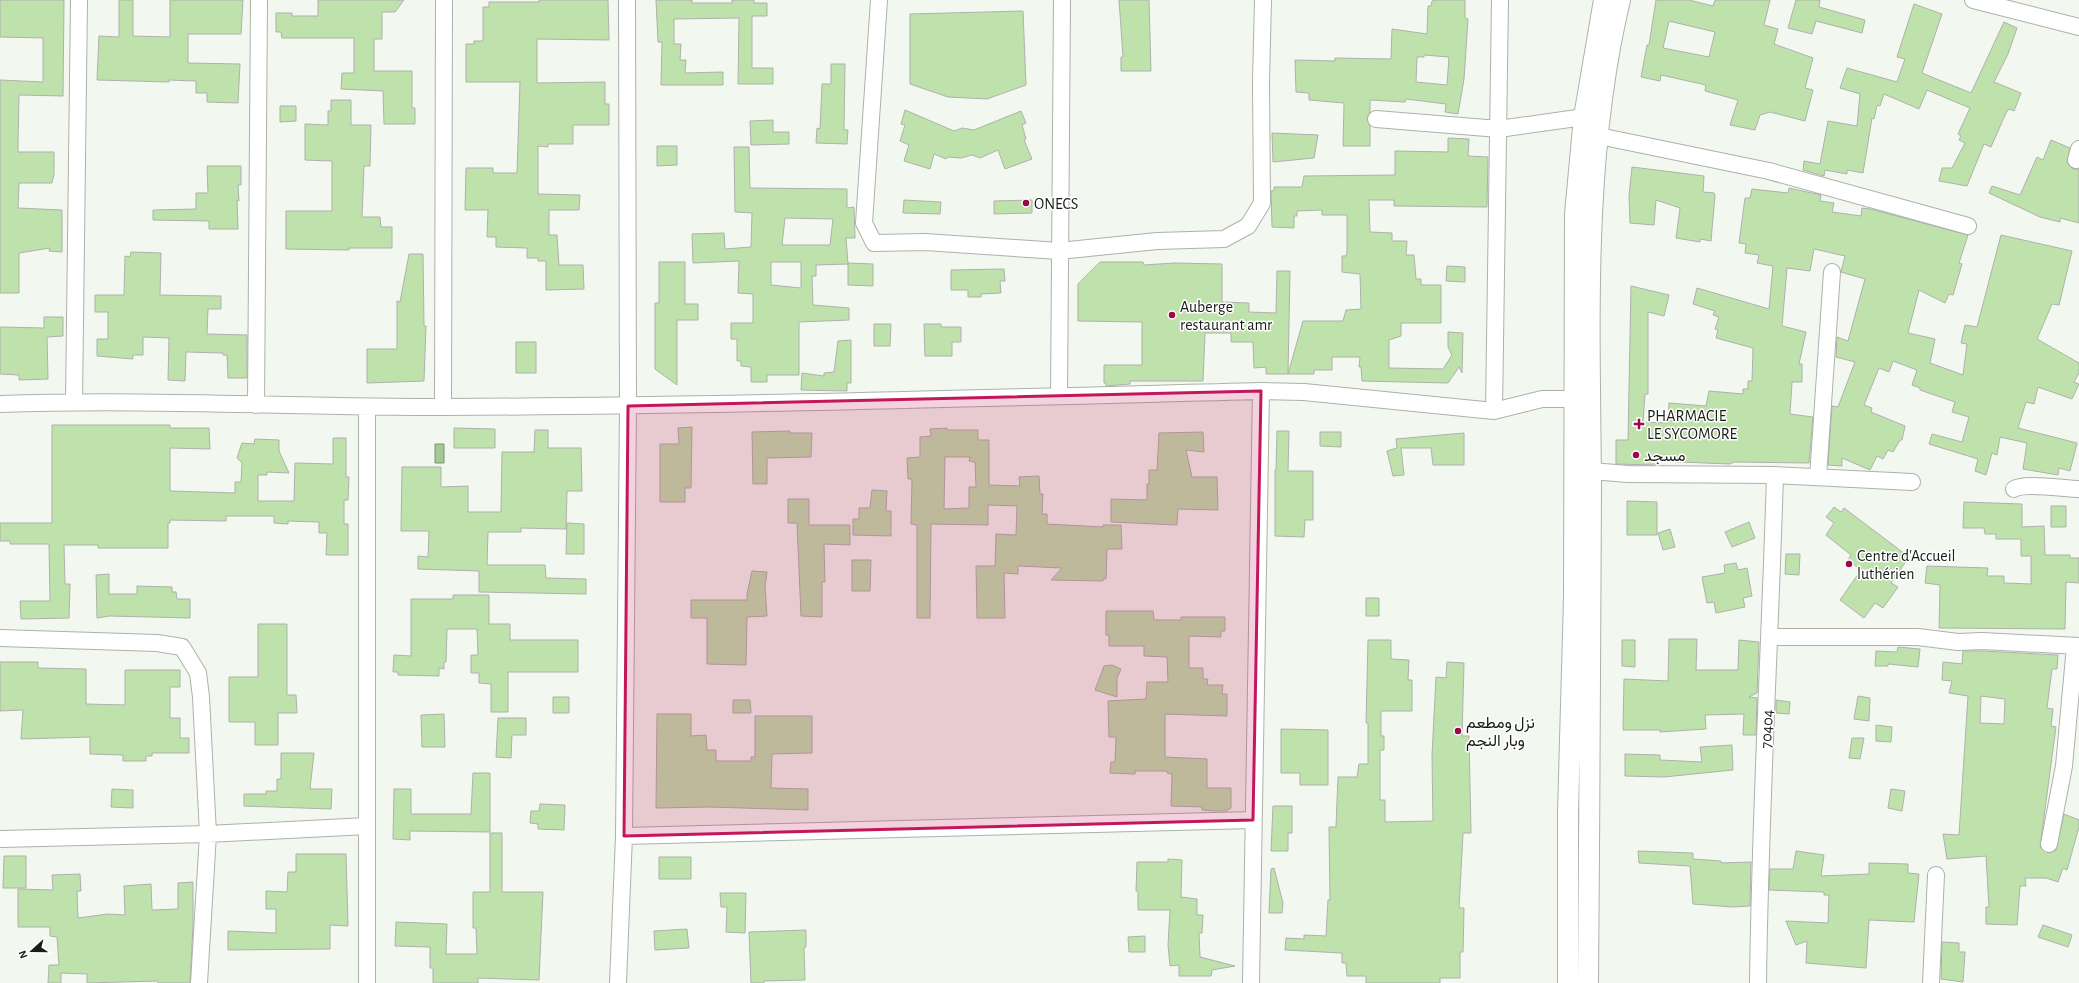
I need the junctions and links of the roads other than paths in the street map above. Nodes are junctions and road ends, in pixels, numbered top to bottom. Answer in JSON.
{"nodes":[{"id":1,"x":79,"y":0,"type":"edge"},
{"id":2,"x":259,"y":0,"type":"edge"},
{"id":3,"x":444,"y":0,"type":"edge"},
{"id":4,"x":627,"y":0,"type":"edge"},
{"id":5,"x":879,"y":0,"type":"edge"},
{"id":6,"x":1062,"y":0,"type":"edge"},
{"id":7,"x":1263,"y":0,"type":"edge"},
{"id":8,"x":1500,"y":0,"type":"edge"},
{"id":9,"x":1604,"y":0,"type":"edge"},
{"id":10,"x":1620,"y":0,"type":"edge"},
{"id":11,"x":1973,"y":0,"type":"edge"},
{"id":12,"x":2079,"y":27,"type":"edge"},
{"id":13,"x":1584,"y":117,"type":"junction"},
{"id":14,"x":1376,"y":119,"type":"dead end"},
{"id":15,"x":1499,"y":129,"type":"junction"},
{"id":16,"x":1599,"y":136,"type":"junction"},
{"id":17,"x":1968,"y":226,"type":"dead end"},
{"id":18,"x":1059,"y":251,"type":"junction"},
{"id":19,"x":1832,"y":272,"type":"dead end"},
{"id":20,"x":1261,"y":391,"type":"junction"},
{"id":21,"x":1059,"y":396,"type":"junction"},
{"id":22,"x":1582,"y":399,"type":"junction"},
{"id":23,"x":74,"y":402,"type":"junction"},
{"id":24,"x":0,"y":404,"type":"edge"},
{"id":25,"x":256,"y":405,"type":"junction"},
{"id":26,"x":628,"y":406,"type":"junction"},
{"id":27,"x":367,"y":407,"type":"junction"},
{"id":28,"x":443,"y":407,"type":"junction"},
{"id":29,"x":1494,"y":411,"type":"junction"},
{"id":30,"x":1591,"y":471,"type":"junction"},
{"id":31,"x":1775,"y":475,"type":"junction"},
{"id":32,"x":1818,"y":477,"type":"junction"},
{"id":33,"x":1912,"y":482,"type":"dead end"},
{"id":34,"x":2014,"y":489,"type":"dead end"},
{"id":35,"x":2079,"y":489,"type":"edge"},
{"id":36,"x":1770,"y":637,"type":"junction"},
{"id":37,"x":0,"y":638,"type":"edge"},
{"id":38,"x":2077,"y":646,"type":"edge"},
{"id":39,"x":1253,"y":820,"type":"junction"},
{"id":40,"x":367,"y":826,"type":"junction"},
{"id":41,"x":208,"y":834,"type":"junction"},
{"id":42,"x":624,"y":836,"type":"junction"},
{"id":43,"x":0,"y":839,"type":"edge"},
{"id":44,"x":2049,"y":844,"type":"dead end"},
{"id":45,"x":1936,"y":875,"type":"dead end"},
{"id":46,"x":199,"y":983,"type":"edge"},
{"id":47,"x":367,"y":983,"type":"edge"},
{"id":48,"x":618,"y":983,"type":"edge"},
{"id":49,"x":1251,"y":983,"type":"edge"},
{"id":50,"x":1568,"y":983,"type":"edge"},
{"id":51,"x":1588,"y":983,"type":"edge"},
{"id":52,"x":1758,"y":983,"type":"edge"},
{"id":53,"x":1931,"y":983,"type":"edge"}],
"edges":[{"from":1,"to":23,"type":"street"},
{"from":2,"to":25,"type":"street"},
{"from":3,"to":28,"type":"street"},
{"from":4,"to":26,"type":"street"},
{"from":5,"to":18,"type":"street"},
{"from":6,"to":18,"type":"street"},
{"from":7,"to":18,"type":"street"},
{"from":8,"to":15,"type":"street"},
{"from":9,"to":13,"type":"main road"},
{"from":10,"to":16,"type":"main road"},
{"from":11,"to":12,"type":"street"},
{"from":13,"to":15,"type":"street"},
{"from":13,"to":22,"type":"main road"},
{"from":14,"to":15,"type":"street"},
{"from":15,"to":29,"type":"street"},
{"from":16,"to":17,"type":"street"},
{"from":16,"to":22,"type":"main road"},
{"from":18,"to":21,"type":"street"},
{"from":19,"to":32,"type":"street"},
{"from":20,"to":21,"type":"street"},
{"from":20,"to":29,"type":"street"},
{"from":20,"to":39,"type":"street"},
{"from":21,"to":26,"type":"street"},
{"from":22,"to":29,"type":"street"},
{"from":22,"to":30,"type":"main road"},
{"from":22,"to":50,"type":"main road"},
{"from":23,"to":24,"type":"street"},
{"from":23,"to":25,"type":"street"},
{"from":25,"to":27,"type":"street"},
{"from":26,"to":28,"type":"street"},
{"from":26,"to":42,"type":"street"},
{"from":27,"to":28,"type":"street"},
{"from":27,"to":40,"type":"street"},
{"from":30,"to":31,"type":"street"},
{"from":30,"to":51,"type":"main road"},
{"from":31,"to":32,"type":"street"},
{"from":31,"to":36,"type":"street","name":"70404"},
{"from":32,"to":33,"type":"street"},
{"from":34,"to":35,"type":"street"},
{"from":36,"to":38,"type":"street"},
{"from":36,"to":52,"type":"street","name":"70404"},
{"from":37,"to":41,"type":"street"},
{"from":38,"to":44,"type":"street"},
{"from":39,"to":42,"type":"street"},
{"from":39,"to":49,"type":"street"},
{"from":40,"to":41,"type":"street"},
{"from":40,"to":47,"type":"street"},
{"from":41,"to":43,"type":"street"},
{"from":41,"to":46,"type":"street"},
{"from":42,"to":48,"type":"street"},
{"from":45,"to":53,"type":"street"}]}
